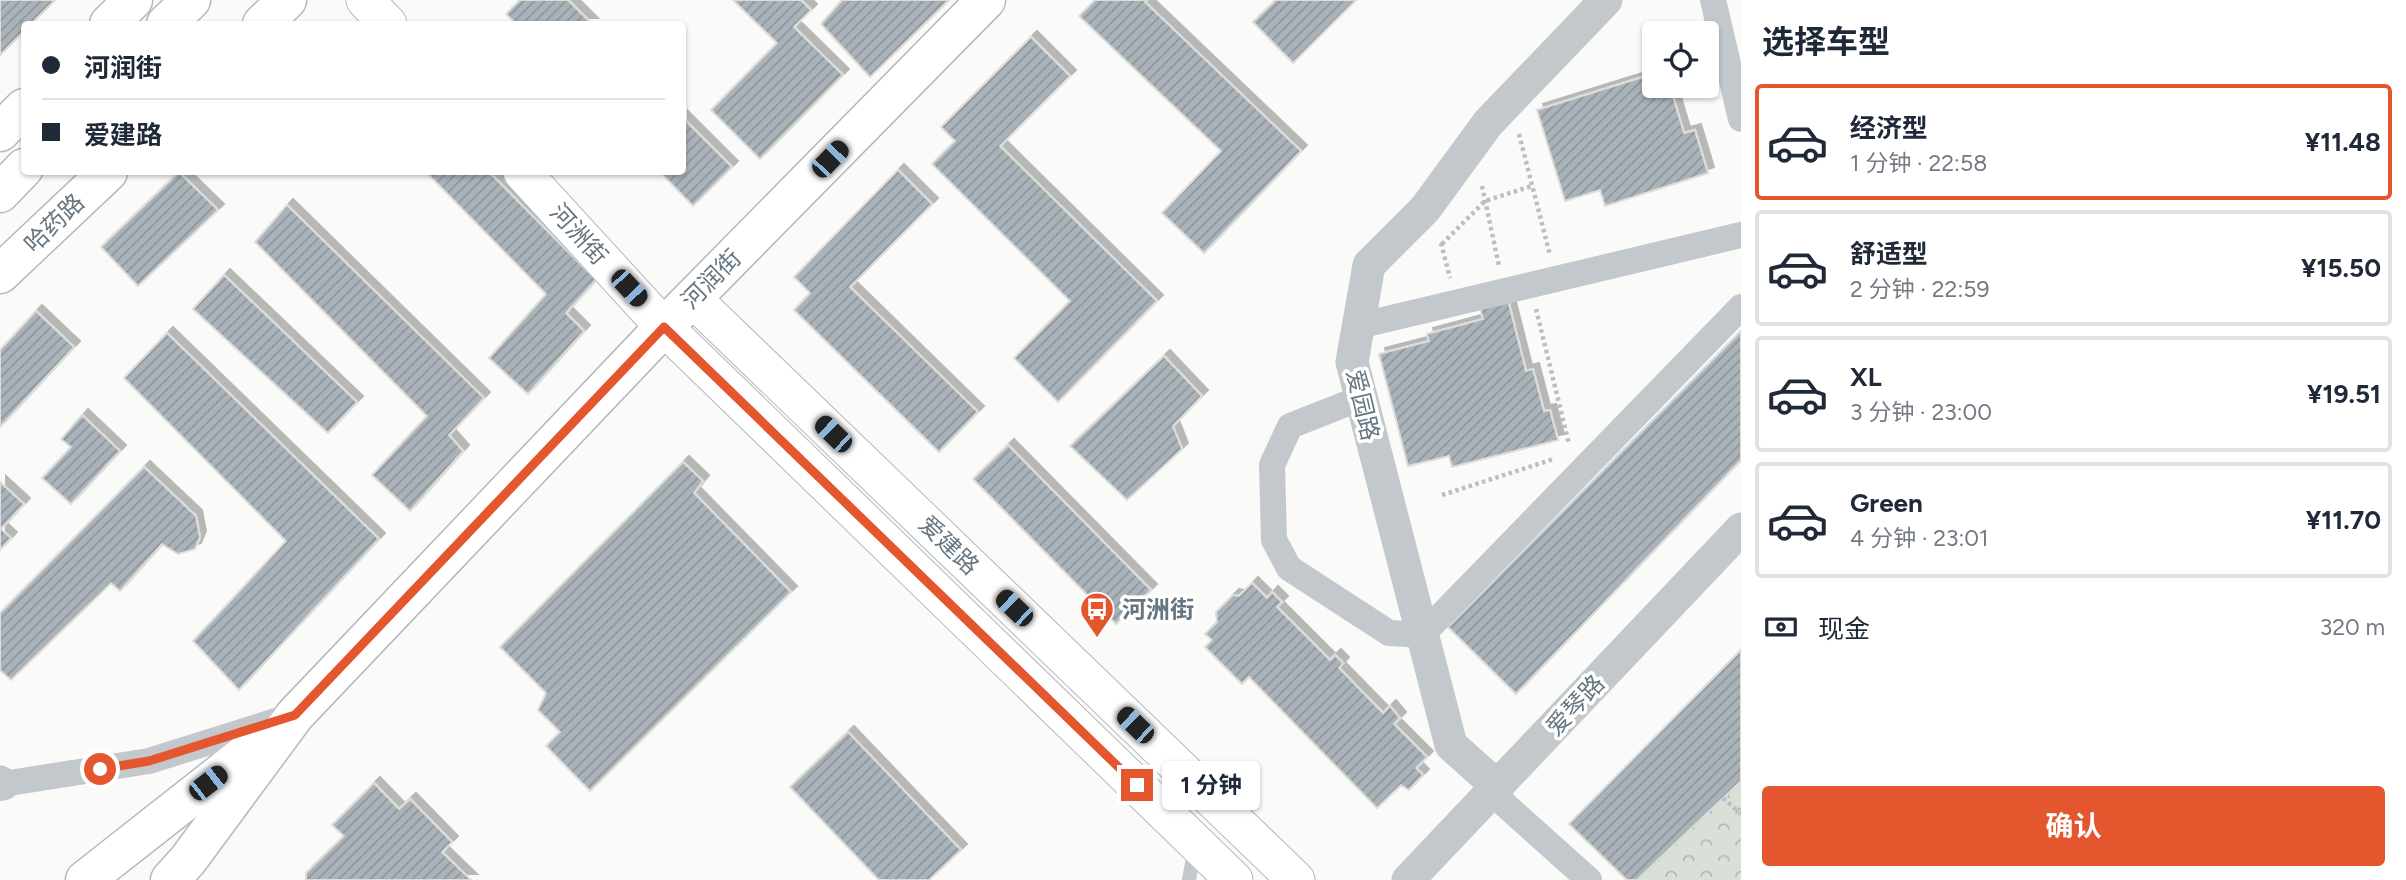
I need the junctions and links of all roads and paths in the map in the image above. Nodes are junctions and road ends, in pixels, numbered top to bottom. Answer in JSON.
{"nodes":[{"id":1,"x":134,"y":0,"type":"edge"},
{"id":2,"x":191,"y":0,"type":"edge"},
{"id":3,"x":287,"y":0,"type":"edge"},
{"id":4,"x":365,"y":0,"type":"edge"},
{"id":5,"x":986,"y":0,"type":"edge"},
{"id":6,"x":1606,"y":0,"type":"edge"},
{"id":7,"x":1713,"y":0,"type":"edge"},
{"id":8,"x":112,"y":21,"type":"edge"},
{"id":9,"x":169,"y":21,"type":"edge"},
{"id":10,"x":264,"y":21,"type":"edge"},
{"id":11,"x":384,"y":21,"type":"edge"},
{"id":12,"x":1734,"y":57,"type":"edge"},
{"id":13,"x":1510,"y":100,"type":"junction"},
{"id":14,"x":21,"y":111,"type":"edge"},
{"id":15,"x":1741,"y":119,"type":"edge"},
{"id":16,"x":0,"y":132,"type":"edge"},
{"id":17,"x":1472,"y":144,"type":"junction"},
{"id":18,"x":21,"y":171,"type":"edge"},
{"id":19,"x":104,"y":175,"type":"edge"},
{"id":20,"x":525,"y":175,"type":"edge"},
{"id":21,"x":1532,"y":186,"type":"junction"},
{"id":22,"x":0,"y":193,"type":"edge"},
{"id":23,"x":1431,"y":201,"type":"junction"},
{"id":24,"x":1485,"y":201,"type":"junction"},
{"id":25,"x":1741,"y":235,"type":"edge"},
{"id":26,"x":1441,"y":244,"type":"junction"},
{"id":27,"x":0,"y":274,"type":"edge"},
{"id":28,"x":1556,"y":279,"type":"junction"},
{"id":29,"x":1517,"y":288,"type":"junction"},
{"id":30,"x":692,"y":298,"type":"junction"},
{"id":31,"x":1456,"y":302,"type":"junction"},
{"id":32,"x":1741,"y":307,"type":"edge"},
{"id":33,"x":1358,"y":326,"type":"junction"},
{"id":34,"x":664,"y":327,"type":"junction"},
{"id":35,"x":1361,"y":398,"type":"junction"},
{"id":36,"x":1574,"y":465,"type":"junction"},
{"id":37,"x":1442,"y":495,"type":"dead end"},
{"id":38,"x":1741,"y":529,"type":"edge"},
{"id":39,"x":1422,"y":635,"type":"junction"},
{"id":40,"x":295,"y":715,"type":"junction"},
{"id":41,"x":1,"y":785,"type":"edge"},
{"id":42,"x":1495,"y":790,"type":"junction"},
{"id":43,"x":1723,"y":798,"type":"dead end"},
{"id":44,"x":1741,"y":814,"type":"edge"},
{"id":45,"x":1196,"y":842,"type":"junction"},
{"id":46,"x":92,"y":875,"type":"edge"},
{"id":47,"x":170,"y":880,"type":"edge"},
{"id":48,"x":1189,"y":880,"type":"edge"},
{"id":49,"x":1234,"y":880,"type":"edge"},
{"id":50,"x":1296,"y":880,"type":"edge"},
{"id":51,"x":1408,"y":880,"type":"edge"},
{"id":52,"x":1589,"y":880,"type":"edge"}],
"edges":[{"from":1,"to":8,"type":"highway"},
{"from":2,"to":9,"type":"highway"},
{"from":3,"to":10,"type":"highway"},
{"from":4,"to":11,"type":"main road"},
{"from":5,"to":30,"type":"highway","name":"河润街"},
{"from":6,"to":13,"type":"street","name":"爱园路"},
{"from":7,"to":12,"type":"street"},
{"from":12,"to":15,"type":"street"},
{"from":13,"to":17,"type":"street","name":"爱园路"},
{"from":13,"to":21,"type":"path"},
{"from":14,"to":16,"type":"highway"},
{"from":17,"to":23,"type":"street","name":"爱园路"},
{"from":17,"to":24,"type":"path"},
{"from":18,"to":22,"type":"highway"},
{"from":19,"to":27,"type":"highway","name":"哈药路"},
{"from":20,"to":34,"type":"main road","name":"河洲街"},
{"from":21,"to":24,"type":"path"},
{"from":21,"to":28,"type":"path"},
{"from":23,"to":26,"type":"path"},
{"from":23,"to":33,"type":"street","name":"爱园路"},
{"from":24,"to":26,"type":"path"},
{"from":24,"to":29,"type":"path"},
{"from":25,"to":28,"type":"street"},
{"from":26,"to":31,"type":"path"},
{"from":28,"to":29,"type":"street"},
{"from":29,"to":31,"type":"street"},
{"from":29,"to":36,"type":"path"},
{"from":30,"to":34,"type":"highway","name":"河润街"},
{"from":30,"to":50,"type":"main road","name":"爱建路"},
{"from":31,"to":33,"type":"street"},
{"from":32,"to":36,"type":"street"},
{"from":33,"to":35,"type":"street","name":"爱园路"},
{"from":34,"to":40,"type":"highway","name":"河润街"},
{"from":34,"to":45,"type":"main road","name":"爱建路"},
{"from":35,"to":39,"type":"street","name":"爱园路"},
{"from":35,"to":39,"type":"street"},
{"from":36,"to":37,"type":"path"},
{"from":36,"to":39,"type":"street"},
{"from":38,"to":42,"type":"street","name":"爱琴路"},
{"from":39,"to":42,"type":"street","name":"爱园路"},
{"from":40,"to":41,"type":"street","name":"河润街"},
{"from":40,"to":46,"type":"highway"},
{"from":40,"to":47,"type":"highway","name":"河润街"},
{"from":42,"to":51,"type":"street","name":"爱琴路"},
{"from":42,"to":52,"type":"street"},
{"from":43,"to":44,"type":"path"},
{"from":45,"to":48,"type":"lane"},
{"from":45,"to":49,"type":"main road","name":"爱建路"}]}
